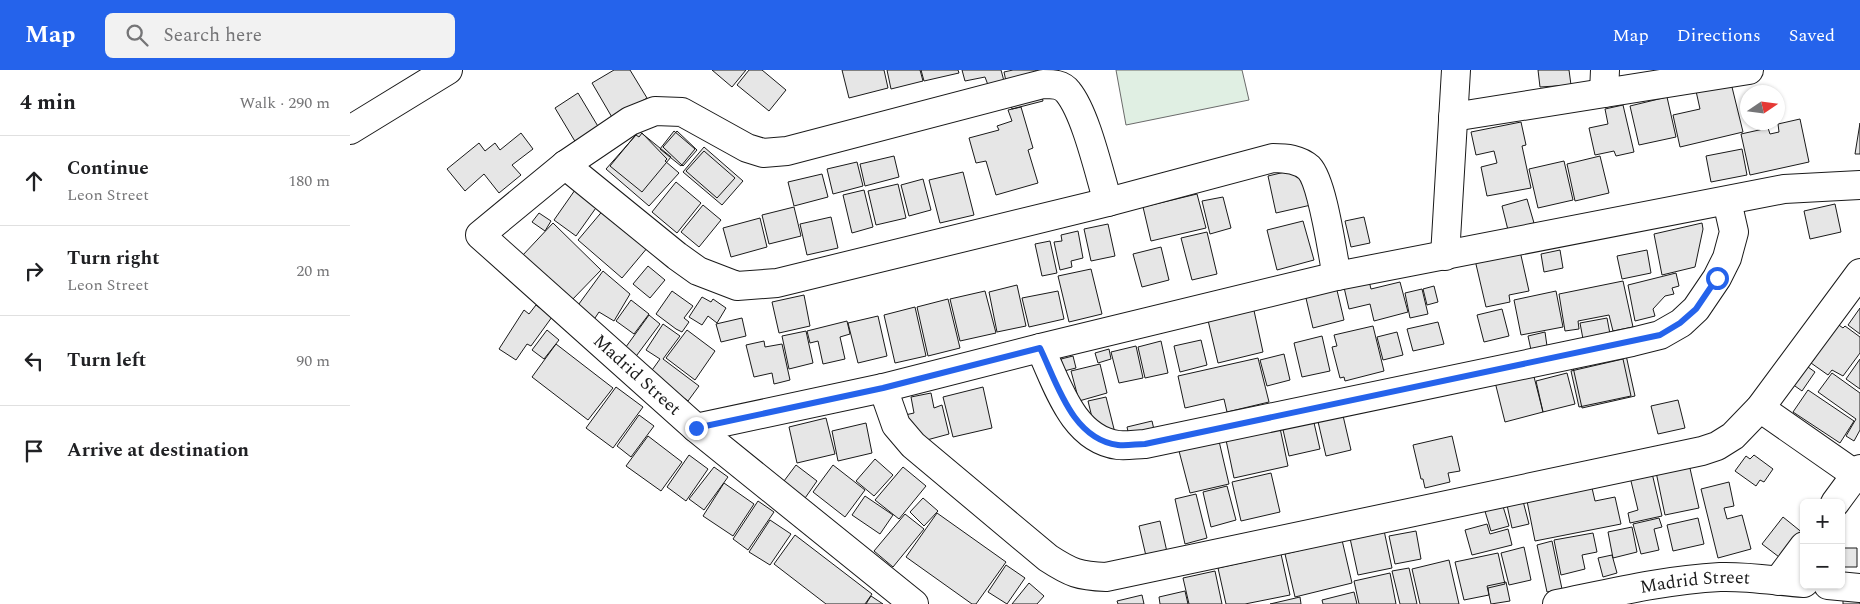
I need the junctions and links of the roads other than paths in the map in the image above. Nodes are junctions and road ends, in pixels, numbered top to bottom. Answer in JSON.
{"nodes":[{"id":1,"x":448,"y":70,"type":"edge"},
{"id":2,"x":1456,"y":70,"type":"edge"},
{"id":3,"x":1749,"y":70,"type":"edge"},
{"id":4,"x":1605,"y":82,"type":"edge"},
{"id":5,"x":1453,"y":117,"type":"junction"},
{"id":6,"x":350,"y":130,"type":"edge"},
{"id":7,"x":565,"y":165,"type":"junction"},
{"id":8,"x":1860,"y":185,"type":"edge"},
{"id":9,"x":1727,"y":201,"type":"junction"},
{"id":10,"x":1108,"y":202,"type":"junction"},
{"id":11,"x":1445,"y":256,"type":"junction"},
{"id":12,"x":1860,"y":273,"type":"edge"},
{"id":13,"x":1337,"y":276,"type":"junction"},
{"id":14,"x":1040,"y":348,"type":"junction"},
{"id":15,"x":883,"y":388,"type":"junction"},
{"id":16,"x":1760,"y":408,"type":"junction"},
{"id":17,"x":696,"y":428,"type":"junction"},
{"id":18,"x":1858,"y":473,"type":"edge"},
{"id":19,"x":1838,"y":499,"type":"edge"},
{"id":20,"x":1800,"y":557,"type":"edge"},
{"id":21,"x":1791,"y":582,"type":"edge"},
{"id":22,"x":1845,"y":587,"type":"edge"},
{"id":23,"x":1860,"y":588,"type":"edge"},
{"id":24,"x":914,"y":604,"type":"edge"},
{"id":25,"x":1557,"y":604,"type":"edge"}],
"edges":[{"from":1,"to":6,"type":"street"},
{"from":2,"to":5,"type":"street"},
{"from":3,"to":4,"type":"street"},
{"from":4,"to":5,"type":"street"},
{"from":5,"to":11,"type":"street"},
{"from":7,"to":10,"type":"street"},
{"from":7,"to":10,"type":"street"},
{"from":7,"to":17,"type":"street","name":"Madrid Street"},
{"from":8,"to":9,"type":"street"},
{"from":9,"to":11,"type":"street"},
{"from":9,"to":14,"type":"street"},
{"from":10,"to":13,"type":"street"},
{"from":11,"to":13,"type":"street"},
{"from":12,"to":16,"type":"street"},
{"from":13,"to":14,"type":"street"},
{"from":14,"to":15,"type":"street"},
{"from":15,"to":16,"type":"street"},
{"from":15,"to":17,"type":"street"},
{"from":16,"to":18,"type":"street"},
{"from":17,"to":24,"type":"street","name":"Madrid Street"},
{"from":18,"to":19,"type":"street"},
{"from":20,"to":21,"type":"street"},
{"from":21,"to":25,"type":"street","name":"Madrid Street"},
{"from":22,"to":23,"type":"street"}]}
